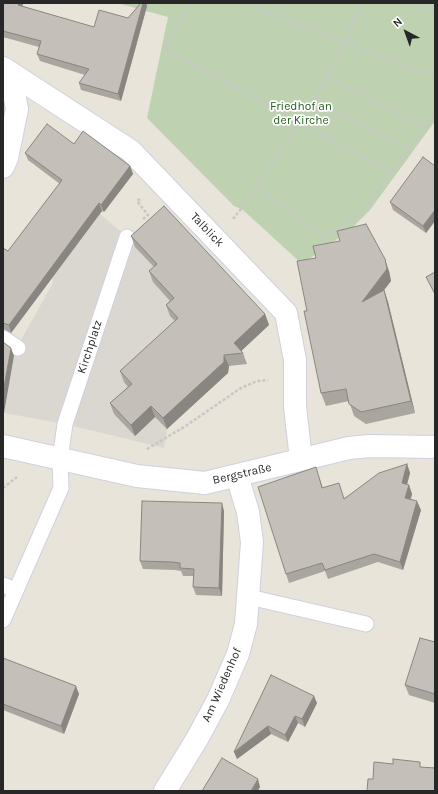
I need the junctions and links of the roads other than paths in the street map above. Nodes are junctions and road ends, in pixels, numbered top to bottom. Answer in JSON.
{"nodes":[{"id":1,"x":7,"y":70,"type":"edge"},
{"id":2,"x":3,"y":167,"type":"edge"},
{"id":3,"x":127,"y":237,"type":"dead end"},
{"id":4,"x":3,"y":338,"type":"edge"},
{"id":5,"x":18,"y":348,"type":"dead end"},
{"id":6,"x":3,"y":446,"type":"edge"},
{"id":7,"x":435,"y":447,"type":"edge"},
{"id":8,"x":60,"y":459,"type":"junction"},
{"id":9,"x":301,"y":459,"type":"junction"},
{"id":10,"x":237,"y":476,"type":"junction"},
{"id":11,"x":10,"y":588,"type":"edge"},
{"id":12,"x":249,"y":597,"type":"junction"},
{"id":13,"x":3,"y":620,"type":"edge"},
{"id":14,"x":366,"y":624,"type":"dead end"},
{"id":15,"x":165,"y":791,"type":"edge"}],
"edges":[{"from":1,"to":2,"type":"street"},
{"from":1,"to":9,"type":"street","name":"Talblick"},
{"from":3,"to":8,"type":"lane","name":"Kirchplatz"},
{"from":4,"to":5,"type":"lane"},
{"from":6,"to":8,"type":"street","name":"Bergstraße"},
{"from":7,"to":9,"type":"street","name":"Bergstraße"},
{"from":8,"to":10,"type":"street","name":"Bergstraße"},
{"from":8,"to":11,"type":"lane","name":"Kirchplatz"},
{"from":9,"to":10,"type":"street","name":"Bergstraße"},
{"from":10,"to":12,"type":"street","name":"Am Wiedenhof"},
{"from":11,"to":13,"type":"lane","name":"Kirchplatz"},
{"from":12,"to":14,"type":"lane"},
{"from":12,"to":15,"type":"street","name":"Am Wiedenhof"}]}
